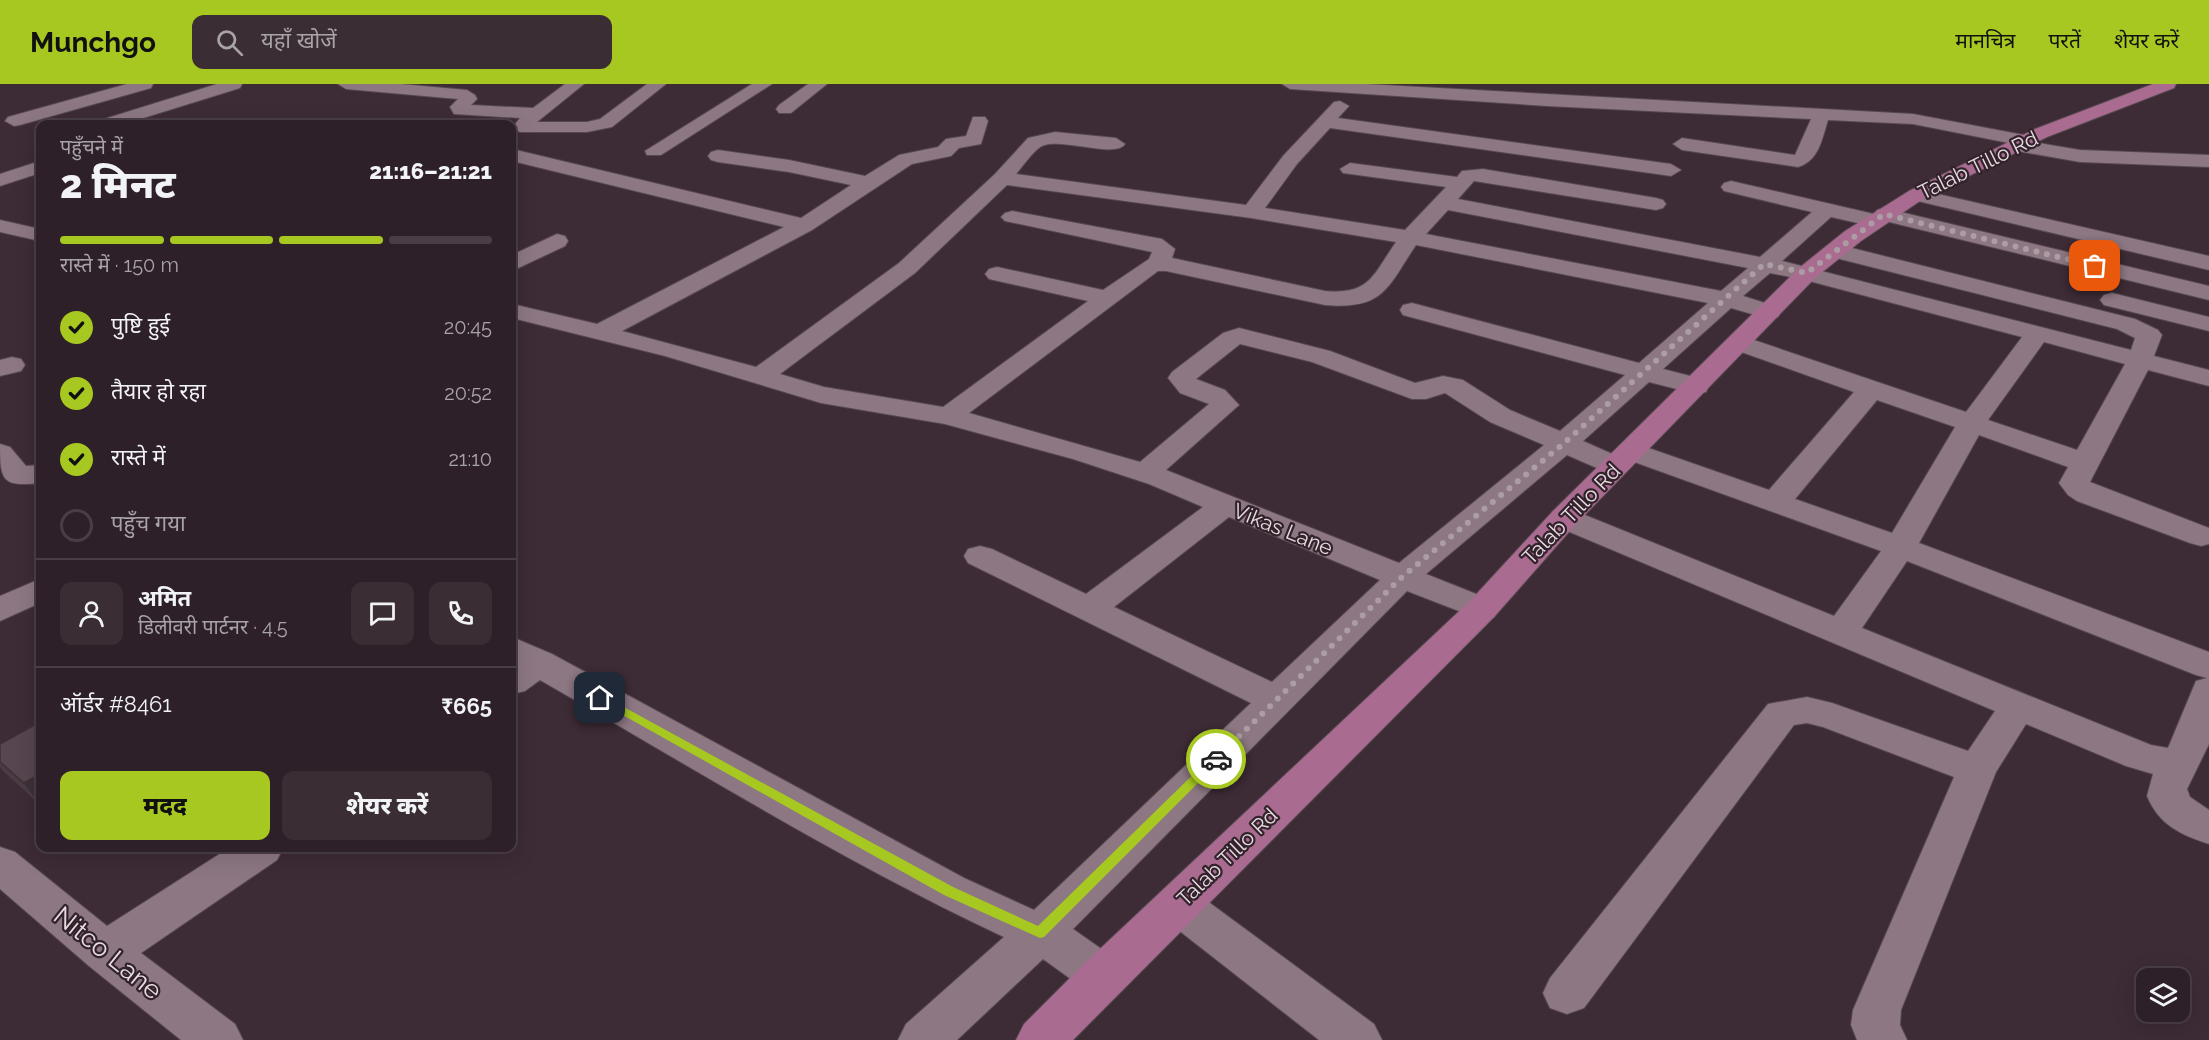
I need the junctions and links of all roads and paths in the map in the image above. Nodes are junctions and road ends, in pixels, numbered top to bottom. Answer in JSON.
{"nodes":[{"id":1,"x":145,"y":84,"type":"edge"},
{"id":2,"x":234,"y":84,"type":"edge"},
{"id":3,"x":346,"y":84,"type":"edge"},
{"id":4,"x":576,"y":84,"type":"edge"},
{"id":5,"x":658,"y":84,"type":"edge"},
{"id":6,"x":764,"y":84,"type":"edge"},
{"id":7,"x":819,"y":84,"type":"edge"},
{"id":8,"x":1290,"y":84,"type":"edge"},
{"id":9,"x":2168,"y":84,"type":"edge"},
{"id":10,"x":1357,"y":88,"type":"junction"},
{"id":11,"x":1697,"y":92,"type":"dead end"},
{"id":12,"x":785,"y":109,"type":"dead end"},
{"id":13,"x":1703,"y":109,"type":"junction"},
{"id":14,"x":539,"y":113,"type":"junction"},
{"id":15,"x":1821,"y":115,"type":"junction"},
{"id":16,"x":7,"y":120,"type":"edge"},
{"id":17,"x":119,"y":120,"type":"edge"},
{"id":18,"x":979,"y":121,"type":"dead end"},
{"id":19,"x":1325,"y":122,"type":"junction"},
{"id":20,"x":1535,"y":124,"type":"junction"},
{"id":21,"x":36,"y":127,"type":"edge"},
{"id":22,"x":516,"y":129,"type":"edge"},
{"id":23,"x":2021,"y":143,"type":"junction"},
{"id":24,"x":1116,"y":144,"type":"dead end"},
{"id":25,"x":1682,"y":144,"type":"dead end"},
{"id":26,"x":654,"y":151,"type":"dead end"},
{"id":27,"x":718,"y":156,"type":"dead end"},
{"id":28,"x":516,"y":157,"type":"edge"},
{"id":29,"x":2209,"y":161,"type":"edge"},
{"id":30,"x":36,"y":168,"type":"edge"},
{"id":31,"x":1350,"y":169,"type":"dead end"},
{"id":32,"x":1671,"y":170,"type":"dead end"},
{"id":33,"x":1002,"y":178,"type":"junction"},
{"id":34,"x":0,"y":180,"type":"edge"},
{"id":35,"x":868,"y":183,"type":"junction"},
{"id":36,"x":1460,"y":183,"type":"junction"},
{"id":37,"x":1731,"y":187,"type":"dead end"},
{"id":38,"x":1916,"y":195,"type":"junction"},
{"id":39,"x":1441,"y":202,"type":"junction"},
{"id":40,"x":1656,"y":204,"type":"dead end"},
{"id":41,"x":1251,"y":212,"type":"junction"},
{"id":42,"x":1012,"y":217,"type":"dead end"},
{"id":43,"x":1852,"y":222,"type":"junction"},
{"id":44,"x":804,"y":225,"type":"junction"},
{"id":45,"x":0,"y":226,"type":"edge"},
{"id":46,"x":36,"y":234,"type":"edge"},
{"id":47,"x":1411,"y":237,"type":"junction"},
{"id":48,"x":557,"y":241,"type":"dead end"},
{"id":49,"x":516,"y":262,"type":"edge"},
{"id":50,"x":2209,"y":263,"type":"edge"},
{"id":51,"x":1158,"y":264,"type":"junction"},
{"id":52,"x":1784,"y":268,"type":"junction"},
{"id":53,"x":997,"y":274,"type":"dead end"},
{"id":54,"x":2209,"y":293,"type":"edge"},
{"id":55,"x":1106,"y":298,"type":"junction"},
{"id":56,"x":1744,"y":304,"type":"junction"},
{"id":57,"x":1412,"y":310,"type":"dead end"},
{"id":58,"x":516,"y":312,"type":"edge"},
{"id":59,"x":2209,"y":324,"type":"edge"},
{"id":60,"x":599,"y":333,"type":"junction"},
{"id":61,"x":2037,"y":333,"type":"junction"},
{"id":62,"x":1739,"y":343,"type":"junction"},
{"id":63,"x":2139,"y":360,"type":"junction"},
{"id":64,"x":759,"y":377,"type":"junction"},
{"id":65,"x":1667,"y":377,"type":"junction"},
{"id":66,"x":2209,"y":378,"type":"edge"},
{"id":67,"x":1871,"y":389,"type":"junction"},
{"id":68,"x":948,"y":416,"type":"junction"},
{"id":69,"x":1971,"y":424,"type":"junction"},
{"id":70,"x":0,"y":453,"type":"edge"},
{"id":71,"x":1594,"y":453,"type":"junction"},
{"id":72,"x":2083,"y":462,"type":"junction"},
{"id":73,"x":1146,"y":473,"type":"junction"},
{"id":74,"x":36,"y":475,"type":"edge"},
{"id":75,"x":1775,"y":502,"type":"junction"},
{"id":76,"x":1225,"y":505,"type":"junction"},
{"id":77,"x":1564,"y":518,"type":"junction"},
{"id":78,"x":2201,"y":536,"type":"dead end"},
{"id":79,"x":1900,"y":547,"type":"junction"},
{"id":80,"x":980,"y":556,"type":"dead end"},
{"id":81,"x":36,"y":592,"type":"edge"},
{"id":82,"x":1441,"y":593,"type":"junction"},
{"id":83,"x":1089,"y":609,"type":"junction"},
{"id":84,"x":0,"y":610,"type":"edge"},
{"id":85,"x":1841,"y":632,"type":"junction"},
{"id":86,"x":521,"y":665,"type":"edge"},
{"id":87,"x":2209,"y":666,"type":"edge"},
{"id":88,"x":2209,"y":690,"type":"edge"},
{"id":89,"x":1277,"y":700,"type":"junction"},
{"id":90,"x":2017,"y":707,"type":"junction"},
{"id":91,"x":2178,"y":762,"type":"junction"},
{"id":92,"x":1977,"y":771,"type":"junction"},
{"id":93,"x":2209,"y":828,"type":"edge"},
{"id":94,"x":256,"y":852,"type":"edge"},
{"id":95,"x":0,"y":864,"type":"edge"},
{"id":96,"x":1179,"y":905,"type":"junction"},
{"id":97,"x":1068,"y":951,"type":"junction"},
{"id":98,"x":105,"y":952,"type":"junction"},
{"id":99,"x":1567,"y":993,"type":"dead end"},
{"id":100,"x":218,"y":1040,"type":"edge"},
{"id":101,"x":923,"y":1040,"type":"edge"},
{"id":102,"x":1041,"y":1040,"type":"edge"},
{"id":103,"x":1357,"y":1040,"type":"edge"},
{"id":104,"x":1882,"y":1040,"type":"edge"}],
"edges":[{"from":1,"to":16,"type":"street"},
{"from":2,"to":17,"type":"street"},
{"from":3,"to":14,"type":"street"},
{"from":4,"to":14,"type":"street"},
{"from":5,"to":22,"type":"street"},
{"from":6,"to":26,"type":"street"},
{"from":7,"to":12,"type":"street"},
{"from":8,"to":10,"type":"street"},
{"from":9,"to":23,"type":"main road","name":"Talab Tillo Rd"},
{"from":10,"to":19,"type":"street"},
{"from":10,"to":20,"type":"street"},
{"from":11,"to":13,"type":"street"},
{"from":13,"to":15,"type":"street"},
{"from":13,"to":20,"type":"street"},
{"from":14,"to":22,"type":"street"},
{"from":15,"to":23,"type":"street"},
{"from":15,"to":25,"type":"street"},
{"from":16,"to":21,"type":"street"},
{"from":18,"to":35,"type":"street"},
{"from":19,"to":20,"type":"street"},
{"from":19,"to":41,"type":"street"},
{"from":20,"to":32,"type":"street"},
{"from":23,"to":29,"type":"street"},
{"from":23,"to":38,"type":"main road","name":"Talab Tillo Rd"},
{"from":24,"to":33,"type":"street"},
{"from":27,"to":35,"type":"street"},
{"from":28,"to":44,"type":"street"},
{"from":30,"to":34,"type":"street"},
{"from":31,"to":36,"type":"street"},
{"from":33,"to":41,"type":"street"},
{"from":33,"to":64,"type":"street"},
{"from":35,"to":44,"type":"street"},
{"from":36,"to":39,"type":"street"},
{"from":36,"to":40,"type":"street"},
{"from":37,"to":43,"type":"street"},
{"from":38,"to":43,"type":"main road","name":"Talab Tillo Rd"},
{"from":38,"to":50,"type":"street"},
{"from":39,"to":47,"type":"street"},
{"from":39,"to":52,"type":"street"},
{"from":41,"to":47,"type":"street"},
{"from":42,"to":51,"type":"street"},
{"from":43,"to":52,"type":"street"},
{"from":43,"to":54,"type":"street"},
{"from":43,"to":59,"type":"street"},
{"from":43,"to":63,"type":"street"},
{"from":44,"to":60,"type":"street"},
{"from":45,"to":46,"type":"street"},
{"from":47,"to":51,"type":"street"},
{"from":47,"to":56,"type":"street"},
{"from":48,"to":49,"type":"street"},
{"from":51,"to":55,"type":"street"},
{"from":52,"to":56,"type":"street"},
{"from":52,"to":56,"type":"main road","name":"Talab Tillo Rd"},
{"from":52,"to":61,"type":"street"},
{"from":53,"to":55,"type":"street"},
{"from":55,"to":68,"type":"street"},
{"from":56,"to":62,"type":"main road","name":"Talab Tillo Rd"},
{"from":56,"to":65,"type":"street"},
{"from":57,"to":65,"type":"street"},
{"from":58,"to":60,"type":"street","name":"Vikas Lane"},
{"from":60,"to":64,"type":"street","name":"Vikas Lane"},
{"from":61,"to":63,"type":"street"},
{"from":61,"to":69,"type":"street"},
{"from":62,"to":65,"type":"main road","name":"Talab Tillo Rd"},
{"from":62,"to":67,"type":"street"},
{"from":63,"to":66,"type":"street"},
{"from":63,"to":72,"type":"street"},
{"from":64,"to":68,"type":"street","name":"Vikas Lane"},
{"from":65,"to":71,"type":"street"},
{"from":65,"to":71,"type":"main road","name":"Talab Tillo Rd"},
{"from":67,"to":69,"type":"street"},
{"from":67,"to":75,"type":"street"},
{"from":68,"to":73,"type":"street","name":"Vikas Lane"},
{"from":69,"to":72,"type":"street"},
{"from":69,"to":79,"type":"street"},
{"from":70,"to":74,"type":"street"},
{"from":71,"to":73,"type":"street"},
{"from":71,"to":75,"type":"street"},
{"from":71,"to":77,"type":"main road","name":"Talab Tillo Rd"},
{"from":71,"to":82,"type":"street"},
{"from":72,"to":78,"type":"street"},
{"from":73,"to":76,"type":"street","name":"Vikas Lane"},
{"from":75,"to":79,"type":"street"},
{"from":76,"to":82,"type":"street","name":"Vikas Lane"},
{"from":76,"to":83,"type":"street"},
{"from":77,"to":82,"type":"main road","name":"Talab Tillo Rd"},
{"from":77,"to":85,"type":"street"},
{"from":79,"to":85,"type":"street"},
{"from":79,"to":87,"type":"street"},
{"from":80,"to":83,"type":"street"},
{"from":81,"to":84,"type":"street"},
{"from":82,"to":89,"type":"street"},
{"from":82,"to":96,"type":"main road","name":"Talab Tillo Rd"},
{"from":83,"to":89,"type":"street"},
{"from":85,"to":90,"type":"street"},
{"from":86,"to":97,"type":"street"},
{"from":88,"to":91,"type":"street"},
{"from":89,"to":97,"type":"street"},
{"from":90,"to":91,"type":"street"},
{"from":90,"to":92,"type":"street"},
{"from":91,"to":93,"type":"street"},
{"from":92,"to":99,"type":"street"},
{"from":92,"to":104,"type":"street"},
{"from":94,"to":98,"type":"street"},
{"from":95,"to":98,"type":"street","name":"Nitco Lane"},
{"from":96,"to":97,"type":"main road","name":"Talab Tillo Rd"},
{"from":96,"to":103,"type":"street"},
{"from":97,"to":101,"type":"street"},
{"from":97,"to":102,"type":"main road","name":"Talab Tillo Rd"},
{"from":98,"to":100,"type":"street","name":"Nitco Lane"}]}
